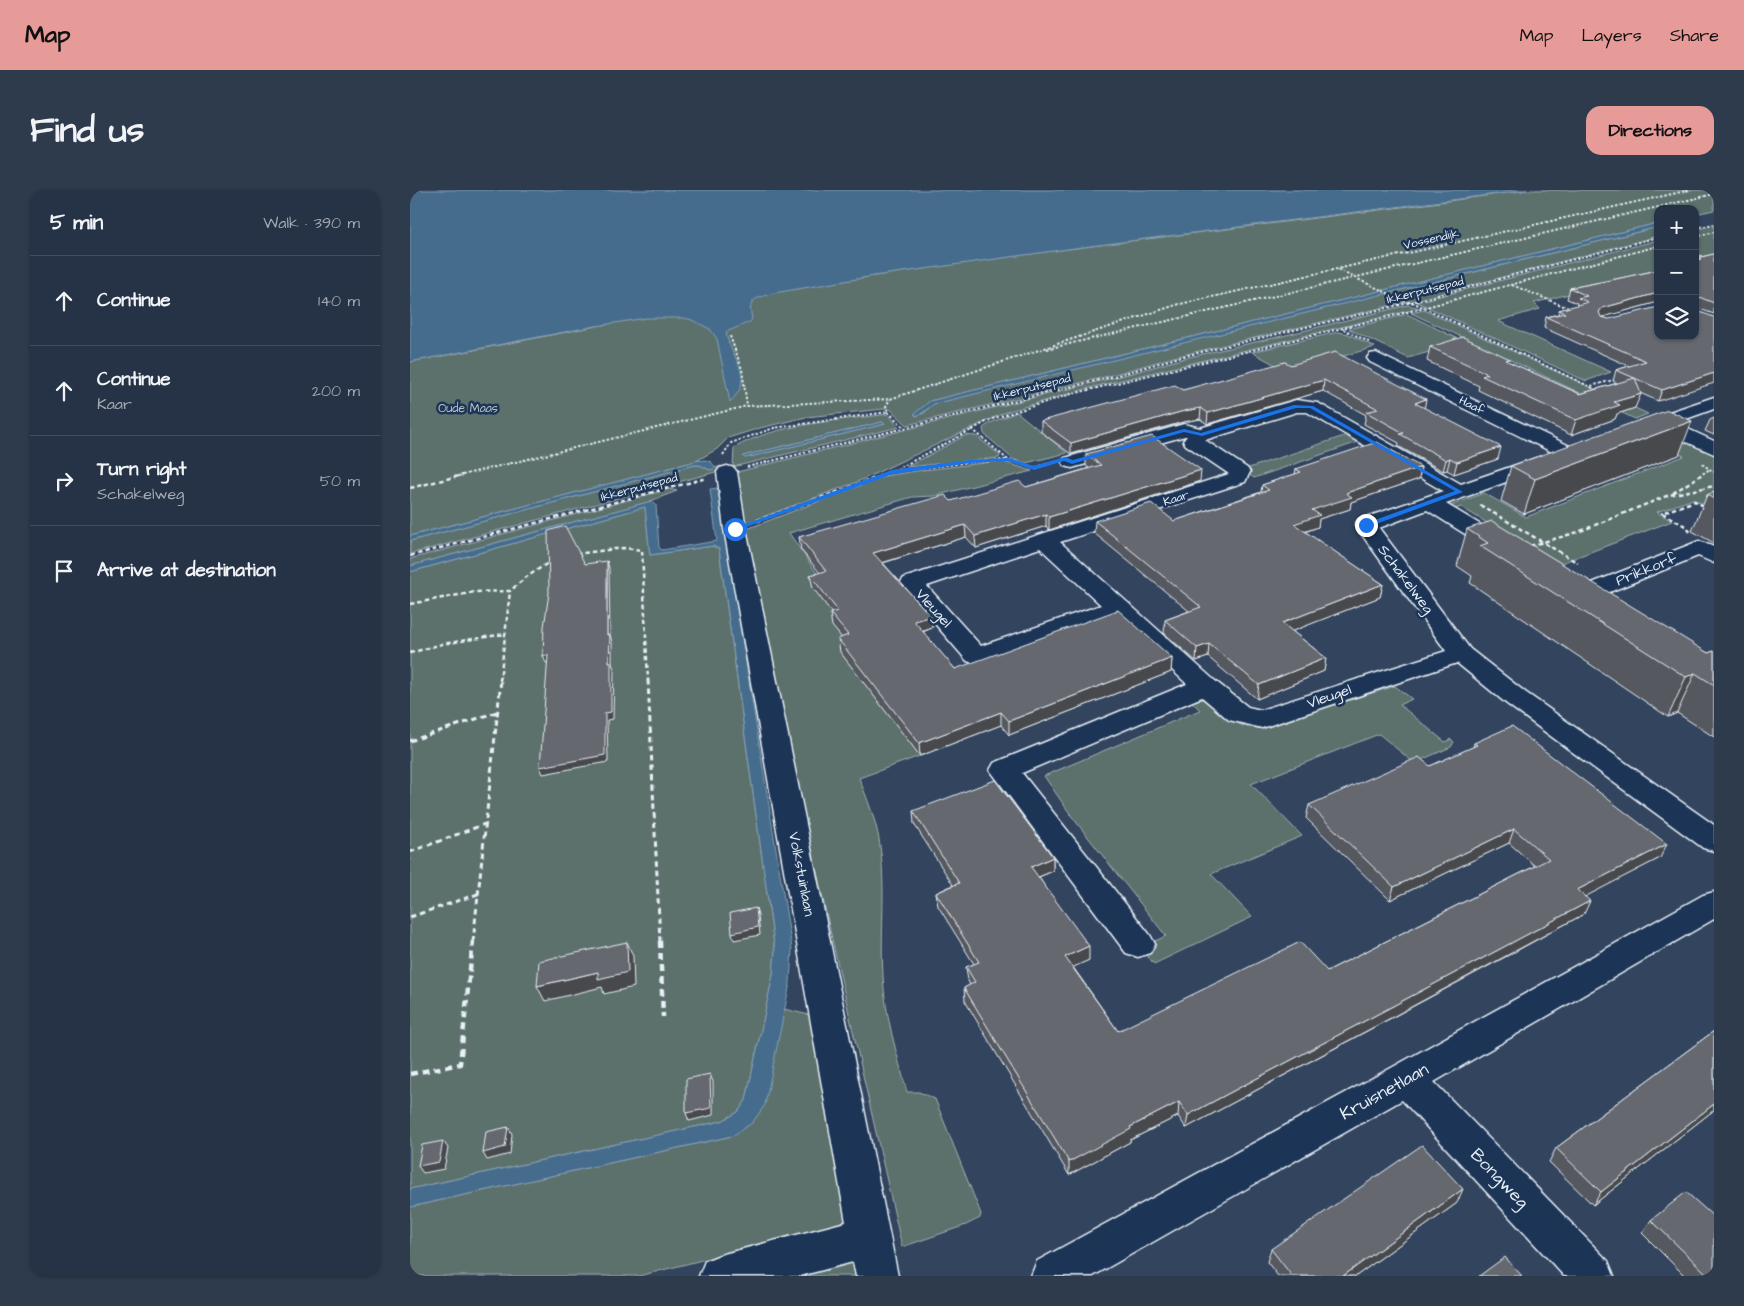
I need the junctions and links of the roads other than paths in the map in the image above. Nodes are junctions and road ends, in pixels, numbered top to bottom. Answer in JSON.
{"nodes":[{"id":1,"x":1376,"y":358,"type":"road end"},
{"id":2,"x":1714,"y":403,"type":"edge"},
{"id":3,"x":1658,"y":422,"type":"junction"},
{"id":4,"x":1202,"y":434,"type":"junction"},
{"id":5,"x":1620,"y":435,"type":"edge"},
{"id":6,"x":1714,"y":448,"type":"edge"},
{"id":7,"x":1577,"y":450,"type":"joint"},
{"id":8,"x":1072,"y":462,"type":"road end"},
{"id":9,"x":727,"y":472,"type":"road end"},
{"id":10,"x":1460,"y":492,"type":"junction"},
{"id":11,"x":1430,"y":503,"type":"junction"},
{"id":12,"x":1044,"y":540,"type":"junction"},
{"id":13,"x":1707,"y":552,"type":"edge"},
{"id":14,"x":1517,"y":557,"type":"edge"},
{"id":15,"x":1118,"y":607,"type":"junction"},
{"id":16,"x":1600,"y":612,"type":"edge"},
{"id":17,"x":1461,"y":654,"type":"junction"},
{"id":18,"x":1205,"y":686,"type":"junction"},
{"id":19,"x":1714,"y":840,"type":"edge"},
{"id":20,"x":1714,"y":904,"type":"edge"},
{"id":21,"x":1138,"y":944,"type":"dead end"},
{"id":22,"x":1406,"y":1079,"type":"junction"},
{"id":23,"x":869,"y":1237,"type":"junction"},
{"id":24,"x":720,"y":1276,"type":"edge"},
{"id":25,"x":877,"y":1276,"type":"edge"},
{"id":26,"x":1052,"y":1276,"type":"edge"},
{"id":27,"x":1593,"y":1276,"type":"edge"}],
"edges":[{"from":1,"to":7,"type":"street","name":"Haaf"},
{"from":2,"to":3,"type":"street"},
{"from":3,"to":5,"type":"street"},
{"from":3,"to":6,"type":"street"},
{"from":4,"to":8,"type":"street"},
{"from":4,"to":10,"type":"street"},
{"from":4,"to":12,"type":"street","name":"Kaar"},
{"from":7,"to":10,"type":"street","name":"Schakelweg"},
{"from":9,"to":23,"type":"street","name":"Volkstuinlaan"},
{"from":10,"to":11,"type":"street","name":"Schakelweg"},
{"from":11,"to":14,"type":"street"},
{"from":11,"to":17,"type":"street","name":"Schakelweg"},
{"from":12,"to":15,"type":"street","name":"Vleugel"},
{"from":12,"to":15,"type":"street","name":"Vleugel"},
{"from":13,"to":16,"type":"street","name":"Prikkorf"},
{"from":15,"to":18,"type":"street","name":"Vleugel"},
{"from":17,"to":18,"type":"street","name":"Vleugel"},
{"from":17,"to":19,"type":"street","name":"Schakelweg"},
{"from":18,"to":21,"type":"street"},
{"from":20,"to":22,"type":"street","name":"Kruisnetlaan"},
{"from":22,"to":26,"type":"street","name":"Kruisnetlaan"},
{"from":22,"to":27,"type":"street","name":"Bongweg"},
{"from":23,"to":24,"type":"street"},
{"from":23,"to":25,"type":"street","name":"Volkstuinlaan"}]}
